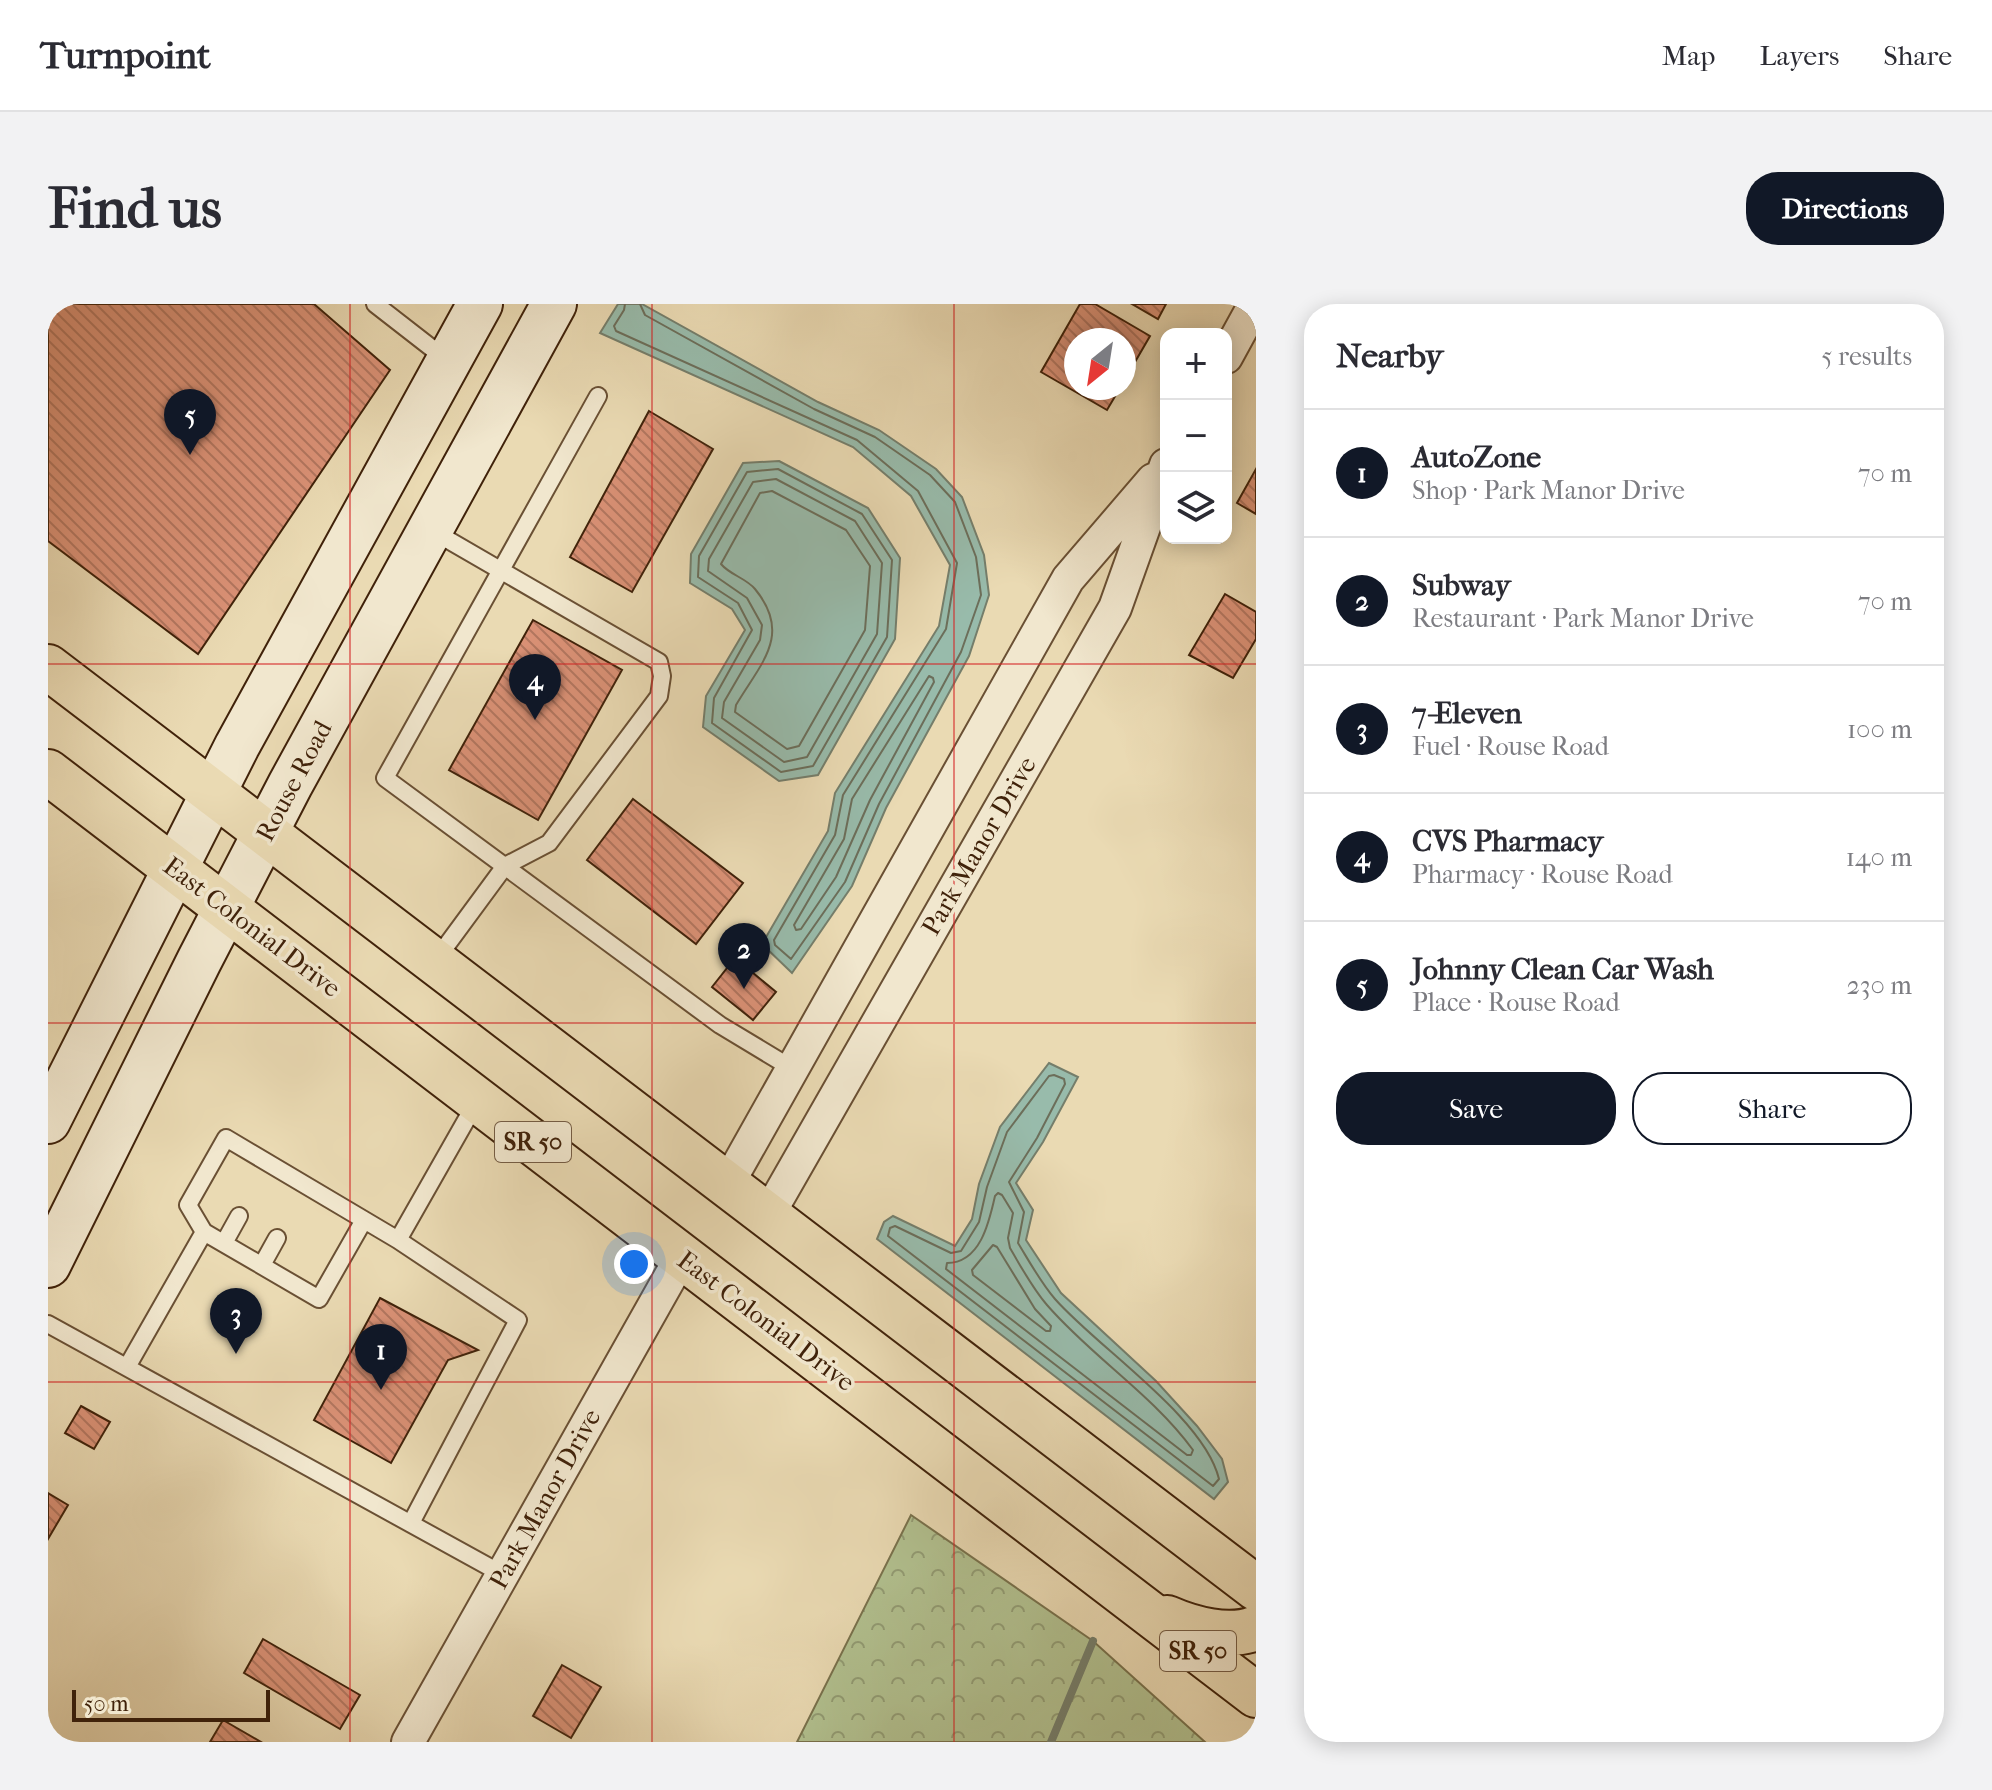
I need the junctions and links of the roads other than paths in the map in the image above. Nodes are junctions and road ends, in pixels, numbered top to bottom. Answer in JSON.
{"nodes":[{"id":1,"x":375,"y":304,"type":"edge"},
{"id":2,"x":480,"y":304,"type":"edge"},
{"id":3,"x":554,"y":304,"type":"edge"},
{"id":4,"x":1255,"y":304,"type":"edge"},
{"id":5,"x":1232,"y":346,"type":"edge"},
{"id":6,"x":448,"y":361,"type":"junction"},
{"id":7,"x":598,"y":396,"type":"dead end"},
{"id":8,"x":1160,"y":472,"type":"edge"},
{"id":9,"x":1164,"y":472,"type":"edge"},
{"id":10,"x":430,"y":529,"type":"junction"},
{"id":11,"x":501,"y":570,"type":"junction"},
{"id":12,"x":48,"y":667,"type":"edge"},
{"id":13,"x":48,"y":772,"type":"edge"},
{"id":14,"x":213,"y":792,"type":"junction"},
{"id":15,"x":266,"y":832,"type":"junction"},
{"id":16,"x":505,"y":866,"type":"junction"},
{"id":17,"x":174,"y":868,"type":"junction"},
{"id":18,"x":226,"y":908,"type":"junction"},
{"id":19,"x":435,"y":961,"type":"junction"},
{"id":20,"x":793,"y":1069,"type":"junction"},
{"id":21,"x":478,"y":1100,"type":"junction"},
{"id":22,"x":48,"y":1121,"type":"edge"},
{"id":23,"x":268,"y":1163,"type":"junction"},
{"id":24,"x":259,"y":1179,"type":"dead end"},
{"id":25,"x":727,"y":1185,"type":"junction"},
{"id":26,"x":768,"y":1215,"type":"junction"},
{"id":27,"x":239,"y":1216,"type":"dead end"},
{"id":28,"x":364,"y":1220,"type":"junction"},
{"id":29,"x":204,"y":1232,"type":"junction"},
{"id":30,"x":277,"y":1238,"type":"dead end"},
{"id":31,"x":398,"y":1240,"type":"junction"},
{"id":32,"x":224,"y":1243,"type":"junction"},
{"id":33,"x":682,"y":1256,"type":"junction"},
{"id":34,"x":48,"y":1265,"type":"edge"},
{"id":35,"x":262,"y":1265,"type":"junction"},
{"id":36,"x":48,"y":1324,"type":"edge"},
{"id":37,"x":127,"y":1367,"type":"junction"},
{"id":38,"x":411,"y":1523,"type":"junction"},
{"id":39,"x":502,"y":1574,"type":"junction"},
{"id":40,"x":1256,"y":1588,"type":"edge"},
{"id":41,"x":1139,"y":1606,"type":"junction"},
{"id":42,"x":1256,"y":1628,"type":"edge"},
{"id":43,"x":1256,"y":1695,"type":"edge"},
{"id":44,"x":408,"y":1742,"type":"edge"}],
"edges":[{"from":1,"to":6,"type":"lane"},
{"from":2,"to":6,"type":"street"},
{"from":3,"to":10,"type":"street","name":"Rouse Road"},
{"from":4,"to":5,"type":"street"},
{"from":6,"to":14,"type":"street"},
{"from":7,"to":11,"type":"lane"},
{"from":8,"to":20,"type":"street","name":"Park Manor Drive"},
{"from":9,"to":26,"type":"street","name":"Park Manor Drive"},
{"from":10,"to":11,"type":"lane"},
{"from":10,"to":15,"type":"street","name":"Rouse Road"},
{"from":11,"to":16,"type":"lane"},
{"from":11,"to":16,"type":"lane"},
{"from":12,"to":14,"type":"highway"},
{"from":13,"to":17,"type":"highway","name":"East Colonial Drive","number":"SR 50"},
{"from":14,"to":15,"type":"highway"},
{"from":14,"to":17,"type":"street"},
{"from":15,"to":18,"type":"street","name":"Rouse Road"},
{"from":15,"to":19,"type":"highway"},
{"from":16,"to":19,"type":"lane"},
{"from":16,"to":20,"type":"lane"},
{"from":17,"to":18,"type":"highway","name":"East Colonial Drive","number":"SR 50"},
{"from":17,"to":22,"type":"street"},
{"from":18,"to":21,"type":"highway","name":"East Colonial Drive","number":"SR 50"},
{"from":18,"to":34,"type":"street","name":"Rouse Road"},
{"from":19,"to":25,"type":"highway"},
{"from":20,"to":25,"type":"street","name":"Park Manor Drive"},
{"from":21,"to":31,"type":"lane"},
{"from":21,"to":33,"type":"highway","name":"East Colonial Drive","number":"SR 50"},
{"from":23,"to":24,"type":"lane"},
{"from":23,"to":28,"type":"lane"},
{"from":23,"to":29,"type":"lane"},
{"from":25,"to":26,"type":"highway"},
{"from":26,"to":40,"type":"highway"},
{"from":27,"to":32,"type":"lane"},
{"from":28,"to":31,"type":"lane"},
{"from":28,"to":35,"type":"lane"},
{"from":29,"to":32,"type":"lane"},
{"from":29,"to":37,"type":"lane"},
{"from":30,"to":35,"type":"lane"},
{"from":31,"to":38,"type":"lane"},
{"from":32,"to":35,"type":"lane"},
{"from":33,"to":39,"type":"street","name":"Park Manor Drive"},
{"from":33,"to":41,"type":"highway","name":"East Colonial Drive","number":"SR 50"},
{"from":36,"to":37,"type":"lane"},
{"from":37,"to":38,"type":"lane"},
{"from":38,"to":39,"type":"lane"},
{"from":39,"to":44,"type":"street","name":"Park Manor Drive"},
{"from":41,"to":42,"type":"highway"},
{"from":41,"to":43,"type":"highway","name":"East Colonial Drive","number":"SR 50"}]}
